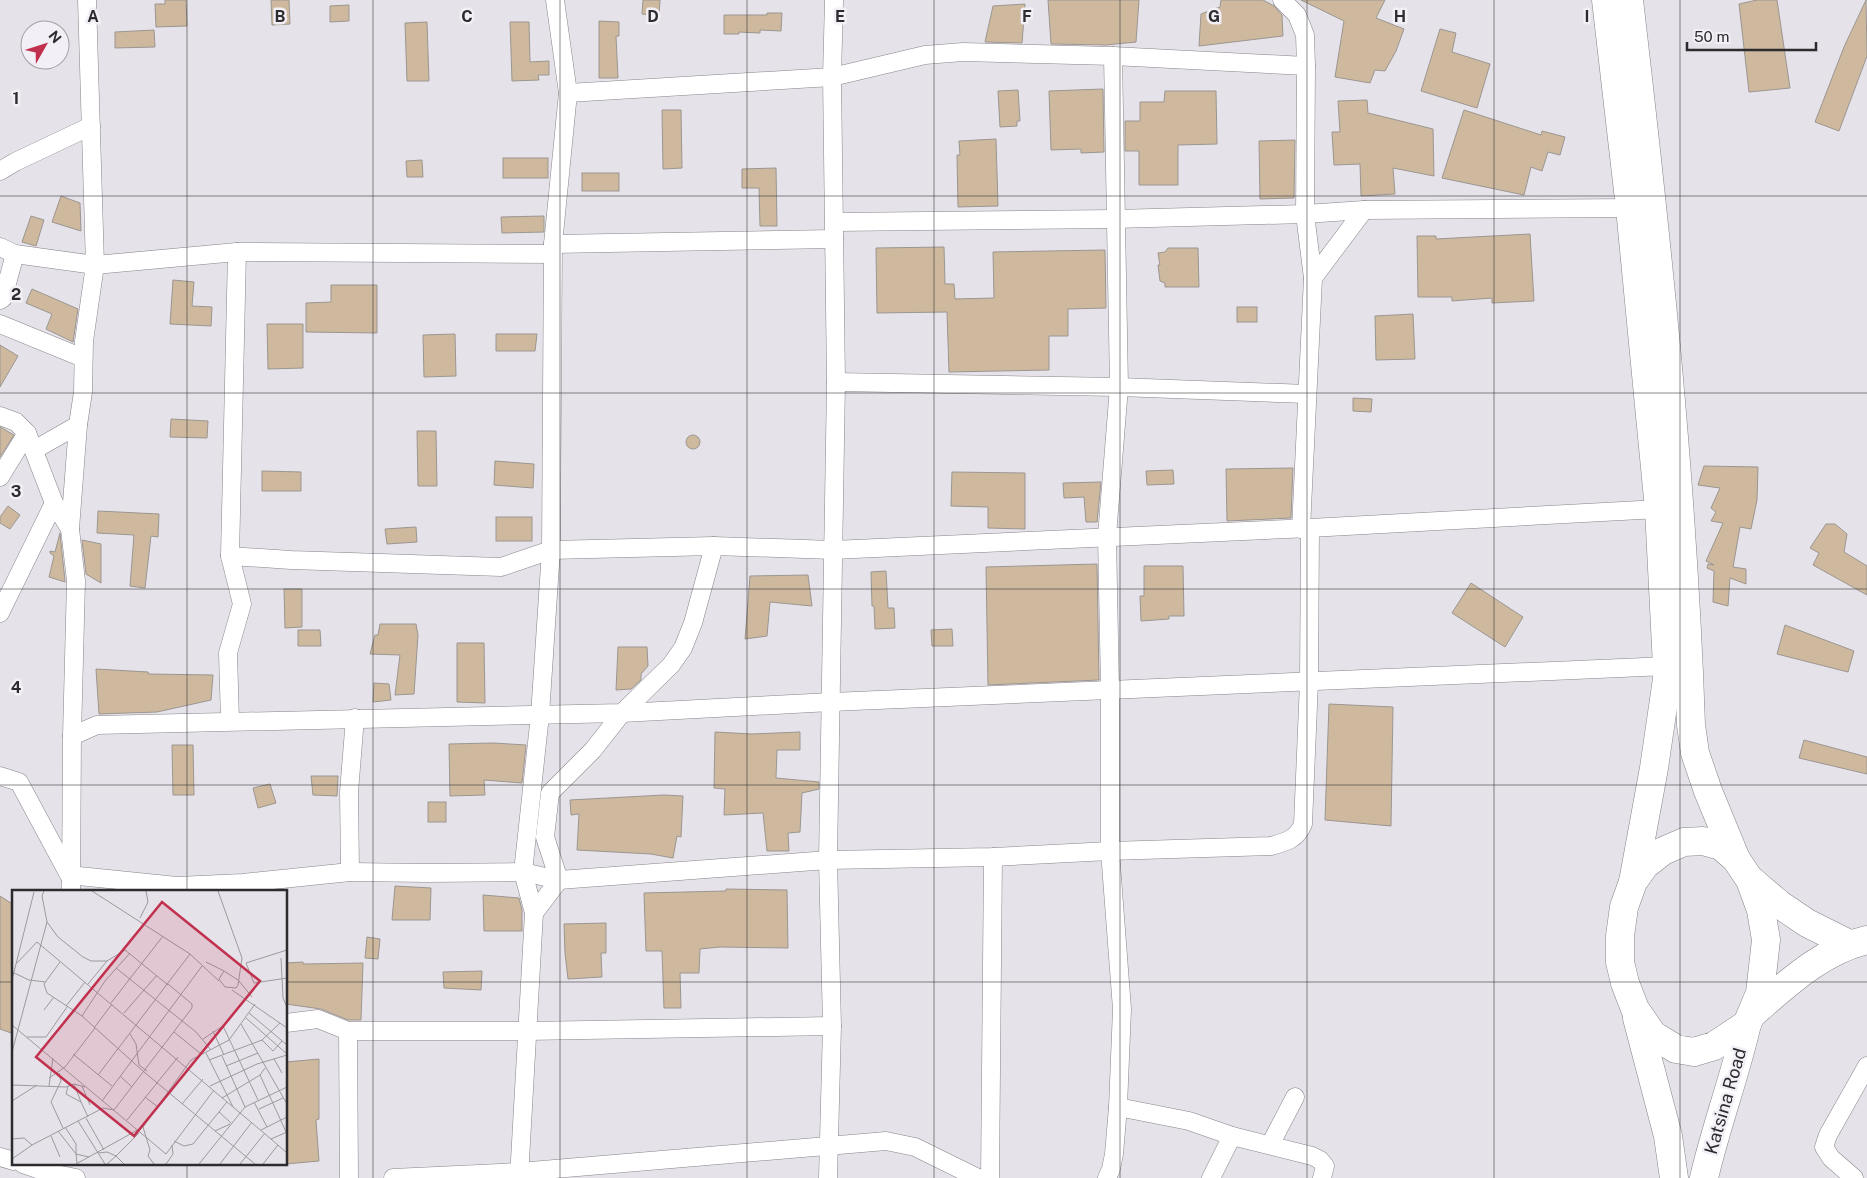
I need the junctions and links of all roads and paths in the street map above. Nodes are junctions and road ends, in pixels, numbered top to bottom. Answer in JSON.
{"nodes":[{"id":1,"x":87,"y":0,"type":"edge"},
{"id":2,"x":555,"y":0,"type":"edge"},
{"id":3,"x":834,"y":0,"type":"edge"},
{"id":4,"x":1282,"y":0,"type":"edge"},
{"id":5,"x":1606,"y":0,"type":"edge"},
{"id":6,"x":1628,"y":0,"type":"edge"},
{"id":7,"x":1113,"y":56,"type":"junction"},
{"id":8,"x":1306,"y":66,"type":"junction"},
{"id":9,"x":832,"y":77,"type":"junction"},
{"id":10,"x":568,"y":93,"type":"junction"},
{"id":11,"x":91,"y":126,"type":"junction"},
{"id":12,"x":0,"y":171,"type":"edge"},
{"id":13,"x":1630,"y":208,"type":"junction"},
{"id":14,"x":1364,"y":210,"type":"junction"},
{"id":15,"x":1305,"y":214,"type":"junction"},
{"id":16,"x":1115,"y":219,"type":"junction"},
{"id":17,"x":835,"y":231,"type":"junction"},
{"id":18,"x":552,"y":249,"type":"junction"},
{"id":19,"x":8,"y":251,"type":"edge"},
{"id":20,"x":237,"y":252,"type":"junction"},
{"id":21,"x":95,"y":265,"type":"junction"},
{"id":22,"x":1313,"y":278,"type":"junction"},
{"id":23,"x":0,"y":300,"type":"edge"},
{"id":24,"x":0,"y":324,"type":"edge"},
{"id":25,"x":82,"y":358,"type":"junction"},
{"id":26,"x":836,"y":382,"type":"junction"},
{"id":27,"x":1118,"y":387,"type":"junction"},
{"id":28,"x":1307,"y":394,"type":"junction"},
{"id":29,"x":0,"y":416,"type":"edge"},
{"id":30,"x":78,"y":425,"type":"junction"},
{"id":31,"x":27,"y":433,"type":"junction"},
{"id":32,"x":34,"y":450,"type":"junction"},
{"id":33,"x":0,"y":477,"type":"edge"},
{"id":34,"x":54,"y":503,"type":"junction"},
{"id":35,"x":1659,"y":509,"type":"junction"},
{"id":36,"x":70,"y":528,"type":"junction"},
{"id":37,"x":1305,"y":528,"type":"junction"},
{"id":38,"x":1107,"y":536,"type":"junction"},
{"id":39,"x":714,"y":546,"type":"junction"},
{"id":40,"x":551,"y":550,"type":"junction"},
{"id":41,"x":833,"y":550,"type":"junction"},
{"id":42,"x":230,"y":556,"type":"junction"},
{"id":43,"x":0,"y":613,"type":"edge"},
{"id":44,"x":1667,"y":666,"type":"junction"},
{"id":45,"x":1309,"y":682,"type":"junction"},
{"id":46,"x":1110,"y":690,"type":"junction"},
{"id":47,"x":831,"y":702,"type":"junction"},
{"id":48,"x":72,"y":711,"type":"junction"},
{"id":49,"x":622,"y":713,"type":"junction"},
{"id":50,"x":540,"y":715,"type":"junction"},
{"id":51,"x":355,"y":718,"type":"junction"},
{"id":52,"x":230,"y":721,"type":"junction"},
{"id":53,"x":97,"y":725,"type":"junction"},
{"id":54,"x":72,"y":736,"type":"junction"},
{"id":55,"x":0,"y":776,"type":"edge"},
{"id":56,"x":1110,"y":851,"type":"junction"},
{"id":57,"x":993,"y":858,"type":"junction"},
{"id":58,"x":828,"y":860,"type":"junction"},
{"id":59,"x":1743,"y":869,"type":"junction"},
{"id":60,"x":350,"y":872,"type":"junction"},
{"id":61,"x":523,"y":872,"type":"junction"},
{"id":62,"x":559,"y":880,"type":"junction"},
{"id":63,"x":1633,"y":882,"type":"junction"},
{"id":64,"x":70,"y":883,"type":"edge"},
{"id":65,"x":534,"y":913,"type":"junction"},
{"id":66,"x":1858,"y":942,"type":"edge"},
{"id":67,"x":1635,"y":1009,"type":"junction"},
{"id":68,"x":1750,"y":1019,"type":"junction"},
{"id":69,"x":288,"y":1023,"type":"edge"},
{"id":70,"x":832,"y":1026,"type":"junction"},
{"id":71,"x":348,"y":1031,"type":"junction"},
{"id":72,"x":527,"y":1031,"type":"junction"},
{"id":73,"x":1867,"y":1066,"type":"edge"},
{"id":74,"x":1295,"y":1097,"type":"dead end"},
{"id":75,"x":1118,"y":1107,"type":"junction"},
{"id":76,"x":1232,"y":1136,"type":"junction"},
{"id":77,"x":830,"y":1145,"type":"junction"},
{"id":78,"x":1270,"y":1145,"type":"junction"},
{"id":79,"x":29,"y":1166,"type":"edge"},
{"id":80,"x":48,"y":1171,"type":"edge"},
{"id":81,"x":519,"y":1175,"type":"edge"},
{"id":82,"x":76,"y":1178,"type":"edge"},
{"id":83,"x":349,"y":1178,"type":"edge"},
{"id":84,"x":392,"y":1178,"type":"edge"},
{"id":85,"x":828,"y":1178,"type":"edge"},
{"id":86,"x":978,"y":1178,"type":"edge"},
{"id":87,"x":990,"y":1178,"type":"edge"},
{"id":88,"x":1107,"y":1178,"type":"edge"},
{"id":89,"x":1211,"y":1178,"type":"edge"},
{"id":90,"x":1322,"y":1178,"type":"edge"},
{"id":91,"x":1674,"y":1178,"type":"edge"},
{"id":92,"x":1704,"y":1178,"type":"edge"},
{"id":93,"x":1854,"y":1178,"type":"edge"}],
"edges":[{"from":1,"to":11,"type":"street"},
{"from":2,"to":10,"type":"street"},
{"from":3,"to":9,"type":"street"},
{"from":4,"to":8,"type":"street"},
{"from":5,"to":13,"type":"highway"},
{"from":6,"to":59,"type":"highway","name":"Katsina Road"},
{"from":7,"to":8,"type":"street"},
{"from":7,"to":9,"type":"street"},
{"from":7,"to":16,"type":"street"},
{"from":8,"to":15,"type":"street"},
{"from":9,"to":10,"type":"street"},
{"from":9,"to":17,"type":"street"},
{"from":10,"to":18,"type":"street"},
{"from":11,"to":12,"type":"street"},
{"from":11,"to":21,"type":"street"},
{"from":13,"to":14,"type":"street"},
{"from":13,"to":35,"type":"highway"},
{"from":14,"to":15,"type":"street"},
{"from":14,"to":22,"type":"street"},
{"from":15,"to":16,"type":"street"},
{"from":15,"to":22,"type":"street"},
{"from":16,"to":17,"type":"street"},
{"from":16,"to":27,"type":"street"},
{"from":17,"to":18,"type":"street"},
{"from":17,"to":26,"type":"street"},
{"from":18,"to":20,"type":"street"},
{"from":18,"to":40,"type":"street"},
{"from":19,"to":21,"type":"street"},
{"from":19,"to":23,"type":"street"},
{"from":20,"to":21,"type":"street"},
{"from":20,"to":42,"type":"street"},
{"from":21,"to":25,"type":"street"},
{"from":22,"to":28,"type":"street"},
{"from":24,"to":25,"type":"street"},
{"from":25,"to":30,"type":"street"},
{"from":26,"to":27,"type":"street"},
{"from":26,"to":41,"type":"street"},
{"from":27,"to":28,"type":"street"},
{"from":27,"to":38,"type":"street"},
{"from":28,"to":37,"type":"street"},
{"from":29,"to":31,"type":"street"},
{"from":30,"to":32,"type":"street"},
{"from":30,"to":36,"type":"street"},
{"from":31,"to":32,"type":"street"},
{"from":31,"to":33,"type":"street"},
{"from":32,"to":34,"type":"street"},
{"from":34,"to":36,"type":"street"},
{"from":34,"to":43,"type":"street"},
{"from":35,"to":37,"type":"street"},
{"from":35,"to":44,"type":"highway"},
{"from":36,"to":48,"type":"street"},
{"from":37,"to":38,"type":"street"},
{"from":37,"to":45,"type":"street"},
{"from":38,"to":41,"type":"street"},
{"from":38,"to":46,"type":"street"},
{"from":39,"to":40,"type":"street"},
{"from":39,"to":41,"type":"street"},
{"from":39,"to":49,"type":"street"},
{"from":40,"to":42,"type":"street"},
{"from":40,"to":50,"type":"street"},
{"from":41,"to":47,"type":"street"},
{"from":42,"to":52,"type":"street"},
{"from":44,"to":45,"type":"street"},
{"from":44,"to":63,"type":"highway"},
{"from":45,"to":46,"type":"street"},
{"from":45,"to":56,"type":"street"},
{"from":46,"to":47,"type":"street"},
{"from":46,"to":56,"type":"street"},
{"from":47,"to":49,"type":"street"},
{"from":47,"to":58,"type":"street"},
{"from":48,"to":53,"type":"street"},
{"from":48,"to":54,"type":"street"},
{"from":49,"to":50,"type":"street"},
{"from":49,"to":62,"type":"street"},
{"from":50,"to":51,"type":"street"},
{"from":50,"to":61,"type":"street"},
{"from":51,"to":52,"type":"street"},
{"from":51,"to":60,"type":"street"},
{"from":52,"to":53,"type":"street"},
{"from":53,"to":54,"type":"street"},
{"from":54,"to":64,"type":"street"},
{"from":55,"to":64,"type":"street"},
{"from":56,"to":57,"type":"street"},
{"from":56,"to":75,"type":"street"},
{"from":57,"to":58,"type":"street"},
{"from":57,"to":87,"type":"street"},
{"from":58,"to":62,"type":"street"},
{"from":58,"to":70,"type":"street"},
{"from":59,"to":63,"type":"highway"},
{"from":59,"to":66,"type":"highway"},
{"from":59,"to":68,"type":"highway","name":"Katsina Road"},
{"from":60,"to":61,"type":"street"},
{"from":60,"to":64,"type":"street"},
{"from":61,"to":62,"type":"street"},
{"from":61,"to":65,"type":"street"},
{"from":62,"to":65,"type":"street"},
{"from":63,"to":67,"type":"highway"},
{"from":65,"to":72,"type":"street"},
{"from":66,"to":68,"type":"highway"},
{"from":67,"to":68,"type":"highway"},
{"from":67,"to":91,"type":"highway"},
{"from":68,"to":92,"type":"highway","name":"Katsina Road"},
{"from":69,"to":71,"type":"street"},
{"from":70,"to":72,"type":"street"},
{"from":70,"to":77,"type":"street"},
{"from":71,"to":72,"type":"street"},
{"from":71,"to":83,"type":"street"},
{"from":72,"to":81,"type":"street"},
{"from":73,"to":93,"type":"street"},
{"from":74,"to":78,"type":"street"},
{"from":75,"to":76,"type":"street"},
{"from":75,"to":88,"type":"street"},
{"from":76,"to":78,"type":"street"},
{"from":76,"to":89,"type":"street"},
{"from":77,"to":81,"type":"street"},
{"from":77,"to":85,"type":"street"},
{"from":77,"to":86,"type":"street"},
{"from":78,"to":90,"type":"street"},
{"from":79,"to":80,"type":"street"},
{"from":80,"to":82,"type":"street"},
{"from":81,"to":84,"type":"street"}]}
